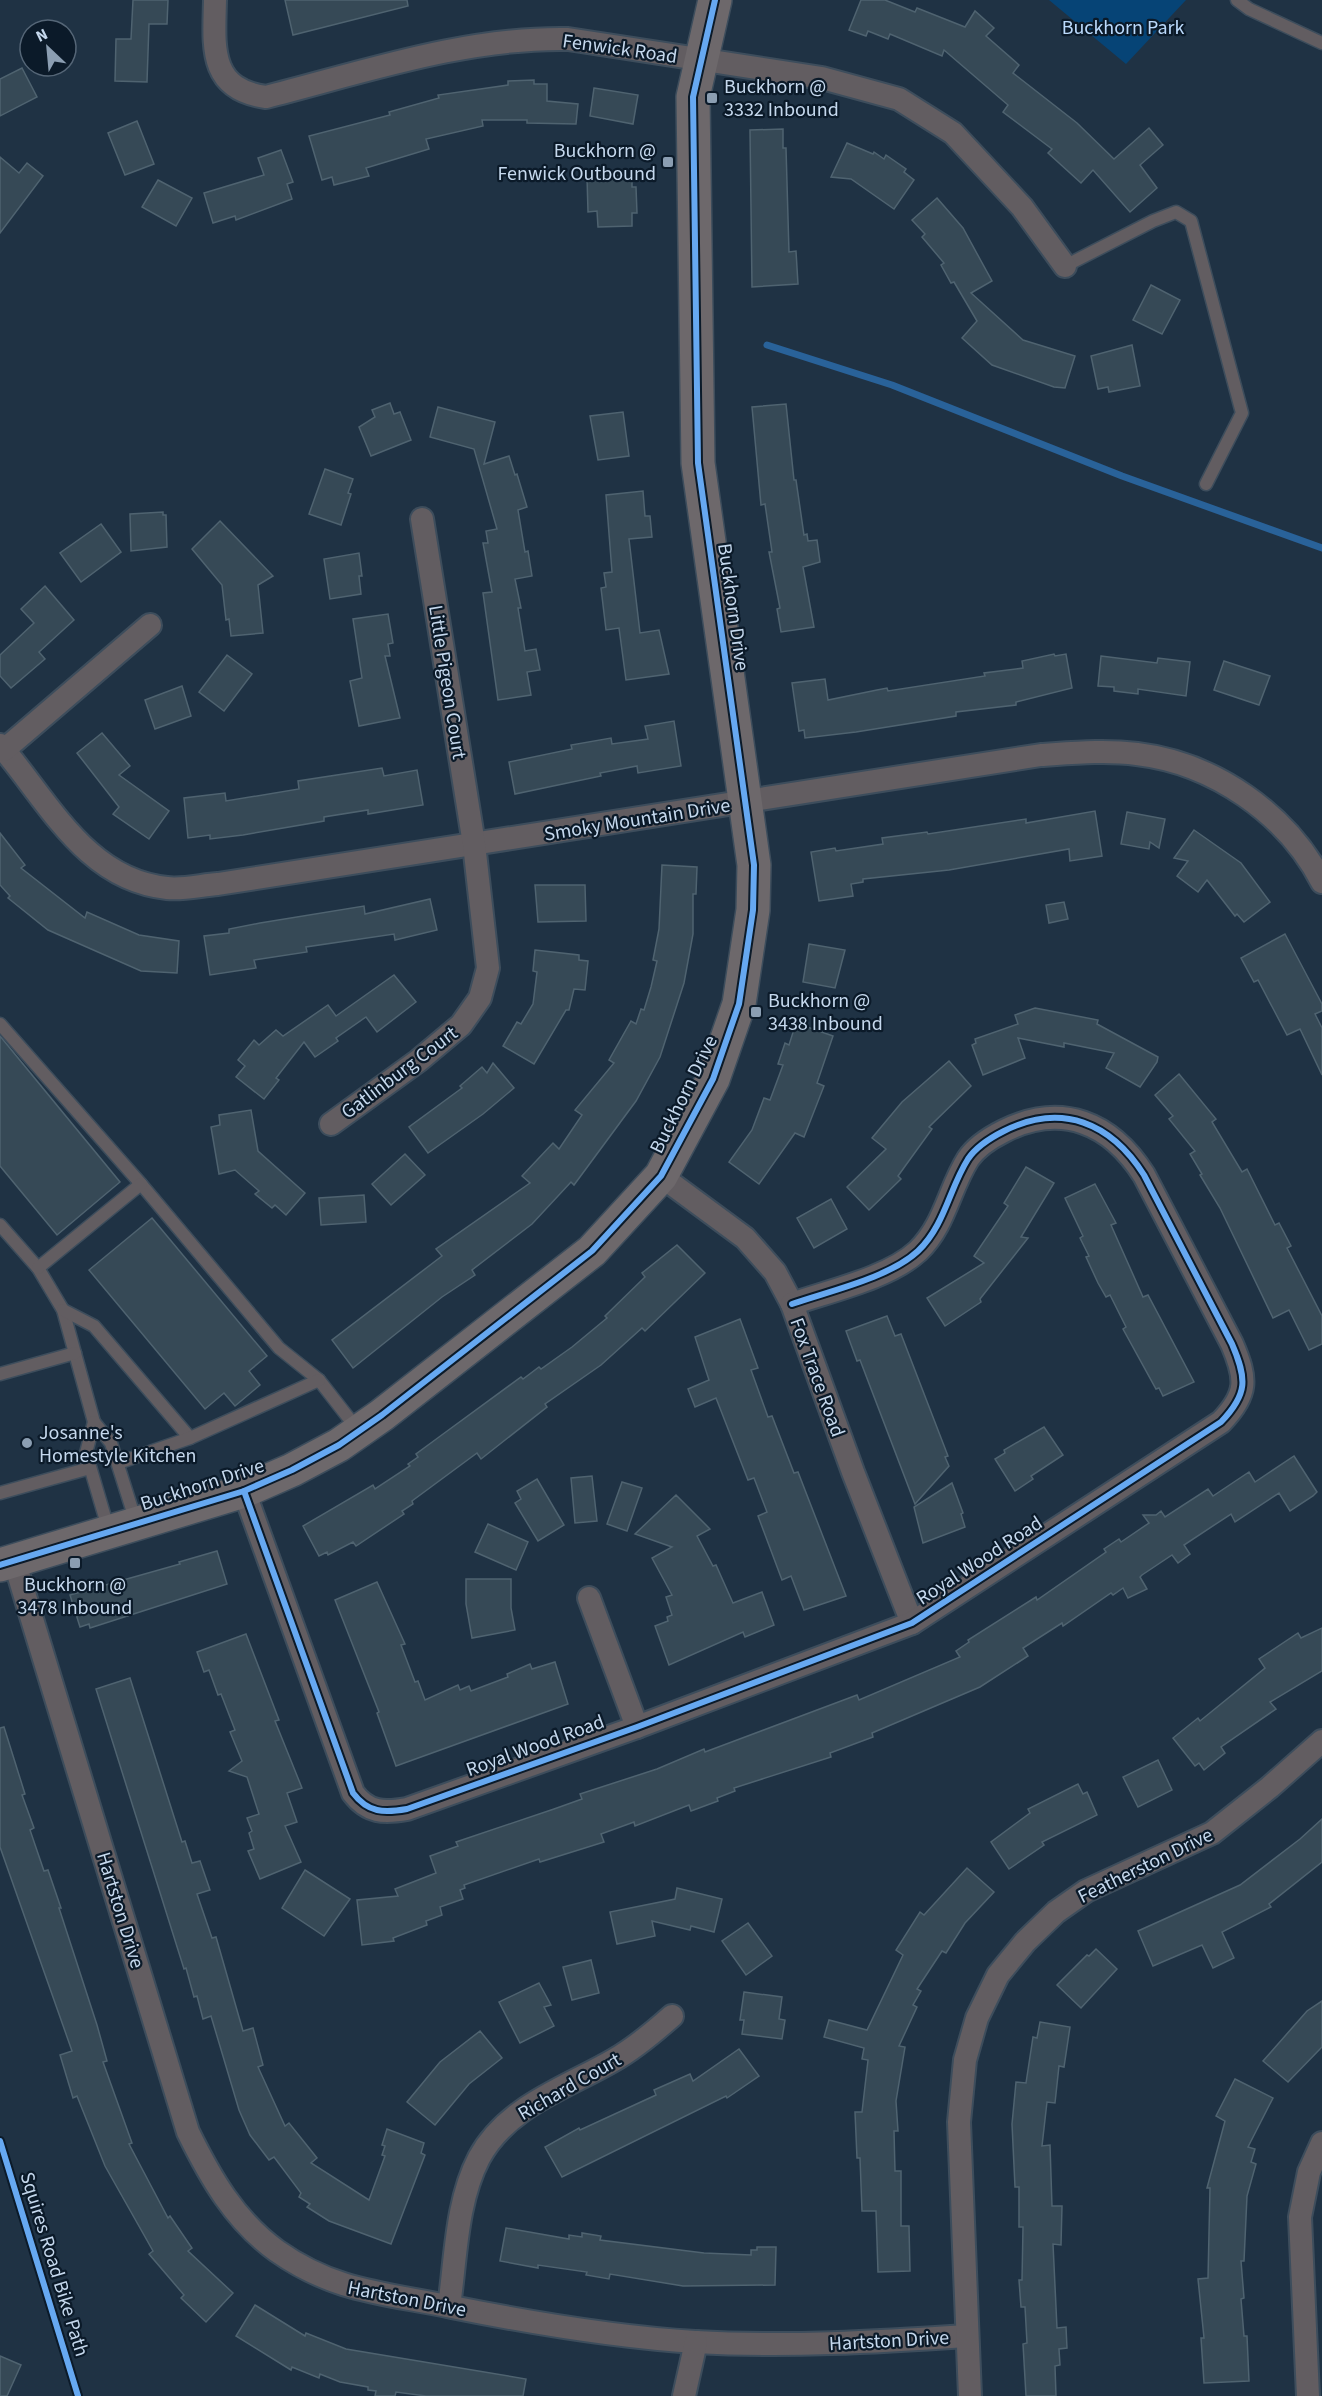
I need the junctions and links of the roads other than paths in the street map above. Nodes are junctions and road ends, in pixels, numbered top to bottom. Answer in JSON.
{"nodes":[{"id":1,"x":215,"y":0,"type":"edge"},
{"id":2,"x":715,"y":0,"type":"edge"},
{"id":3,"x":1237,"y":0,"type":"edge"},
{"id":4,"x":1322,"y":43,"type":"edge"},
{"id":5,"x":700,"y":60,"type":"junction"},
{"id":6,"x":1065,"y":266,"type":"joint"},
{"id":7,"x":1206,"y":484,"type":"dead end"},
{"id":8,"x":422,"y":519,"type":"dead end"},
{"id":9,"x":150,"y":625,"type":"dead end"},
{"id":10,"x":2,"y":748,"type":"edge"},
{"id":11,"x":746,"y":802,"type":"junction"},
{"id":12,"x":474,"y":844,"type":"junction"},
{"id":13,"x":1322,"y":882,"type":"edge"},
{"id":14,"x":0,"y":1024,"type":"edge"},
{"id":15,"x":331,"y":1124,"type":"dead end"},
{"id":16,"x":661,"y":1176,"type":"junction"},
{"id":17,"x":141,"y":1184,"type":"junction"},
{"id":18,"x":0,"y":1225,"type":"edge"},
{"id":19,"x":38,"y":1268,"type":"junction"},
{"id":20,"x":792,"y":1304,"type":"junction"},
{"id":21,"x":63,"y":1310,"type":"junction"},
{"id":22,"x":75,"y":1353,"type":"junction"},
{"id":23,"x":0,"y":1374,"type":"edge"},
{"id":24,"x":319,"y":1380,"type":"junction"},
{"id":25,"x":94,"y":1422,"type":"junction"},
{"id":26,"x":359,"y":1431,"type":"junction"},
{"id":27,"x":190,"y":1438,"type":"junction"},
{"id":28,"x":118,"y":1463,"type":"junction"},
{"id":29,"x":90,"y":1468,"type":"junction"},
{"id":30,"x":244,"y":1491,"type":"junction"},
{"id":31,"x":0,"y":1493,"type":"edge"},
{"id":32,"x":123,"y":1528,"type":"junction"},
{"id":33,"x":7,"y":1563,"type":"edge"},
{"id":34,"x":589,"y":1598,"type":"dead end"},
{"id":35,"x":912,"y":1623,"type":"junction"},
{"id":36,"x":637,"y":1727,"type":"junction"},
{"id":37,"x":1322,"y":1741,"type":"edge"},
{"id":38,"x":672,"y":2016,"type":"dead end"},
{"id":39,"x":1322,"y":2143,"type":"edge"},
{"id":40,"x":449,"y":2306,"type":"junction"},
{"id":41,"x":967,"y":2336,"type":"junction"},
{"id":42,"x":696,"y":2342,"type":"junction"},
{"id":43,"x":684,"y":2396,"type":"edge"},
{"id":44,"x":970,"y":2396,"type":"edge"},
{"id":45,"x":1308,"y":2396,"type":"edge"}],
"edges":[{"from":1,"to":5,"type":"street","name":"Fenwick Road"},
{"from":2,"to":5,"type":"street","name":"Buckhorn Drive"},
{"from":3,"to":4,"type":"lane"},
{"from":5,"to":6,"type":"street","name":"Fenwick Road"},
{"from":5,"to":11,"type":"street","name":"Buckhorn Drive"},
{"from":6,"to":7,"type":"lane"},
{"from":8,"to":12,"type":"street","name":"Little Pigeon Court"},
{"from":9,"to":10,"type":"street"},
{"from":10,"to":12,"type":"street","name":"Smoky Mountain Drive"},
{"from":11,"to":12,"type":"street","name":"Smoky Mountain Drive"},
{"from":11,"to":13,"type":"street","name":"Smoky Mountain Drive"},
{"from":11,"to":16,"type":"street","name":"Buckhorn Drive"},
{"from":12,"to":15,"type":"street","name":"Gatlinburg Court"},
{"from":14,"to":17,"type":"lane"},
{"from":16,"to":20,"type":"street","name":"Fox Trace Road"},
{"from":16,"to":26,"type":"street","name":"Buckhorn Drive"},
{"from":17,"to":19,"type":"lane"},
{"from":17,"to":24,"type":"lane"},
{"from":18,"to":19,"type":"lane"},
{"from":19,"to":21,"type":"lane"},
{"from":20,"to":35,"type":"street","name":"Fox Trace Road"},
{"from":20,"to":35,"type":"street","name":"Royal Wood Road"},
{"from":21,"to":22,"type":"lane"},
{"from":21,"to":27,"type":"lane"},
{"from":22,"to":23,"type":"lane"},
{"from":22,"to":25,"type":"lane"},
{"from":24,"to":26,"type":"lane"},
{"from":24,"to":27,"type":"lane"},
{"from":25,"to":28,"type":"lane"},
{"from":25,"to":29,"type":"lane"},
{"from":26,"to":30,"type":"street","name":"Buckhorn Drive"},
{"from":27,"to":28,"type":"lane"},
{"from":28,"to":32,"type":"lane"},
{"from":29,"to":31,"type":"lane"},
{"from":29,"to":32,"type":"lane"},
{"from":30,"to":32,"type":"street","name":"Buckhorn Drive"},
{"from":30,"to":36,"type":"street","name":"Royal Wood Road"},
{"from":32,"to":33,"type":"street","name":"Buckhorn Drive"},
{"from":33,"to":40,"type":"street","name":"Hartston Drive"},
{"from":34,"to":36,"type":"street"},
{"from":35,"to":36,"type":"street","name":"Royal Wood Road"},
{"from":37,"to":41,"type":"street","name":"Featherston Drive"},
{"from":38,"to":40,"type":"street","name":"Richard Court"},
{"from":39,"to":45,"type":"street"},
{"from":40,"to":42,"type":"street","name":"Hartston Drive"},
{"from":41,"to":42,"type":"street","name":"Hartston Drive"},
{"from":41,"to":44,"type":"street","name":"Featherston Drive"},
{"from":42,"to":43,"type":"street"}]}
